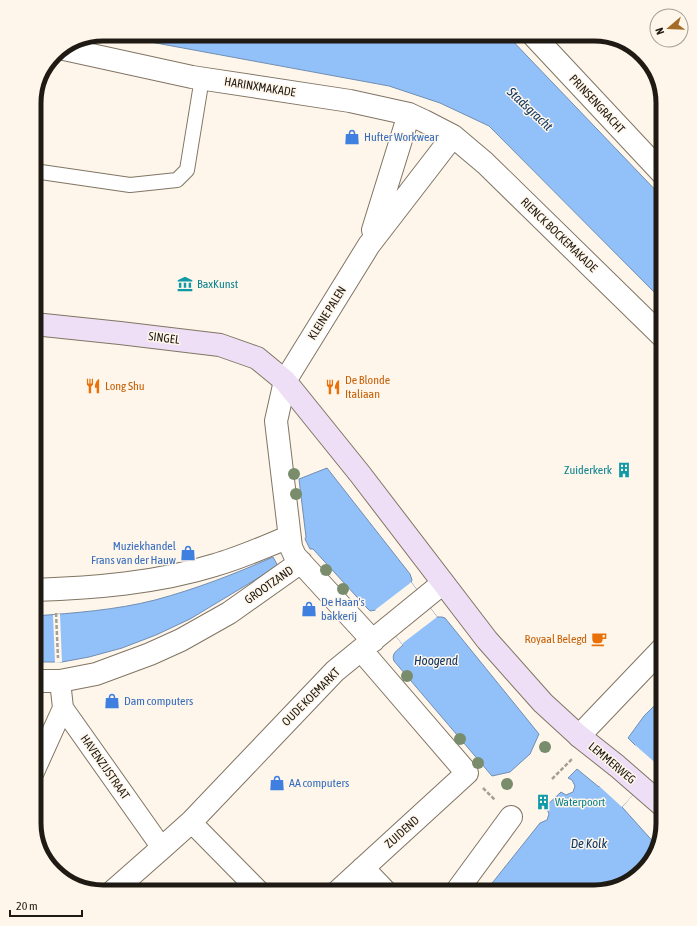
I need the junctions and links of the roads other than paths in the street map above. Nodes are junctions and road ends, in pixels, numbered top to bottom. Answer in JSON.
{"nodes":[{"id":1,"x":539,"y":41,"type":"edge"},
{"id":2,"x":70,"y":50,"type":"edge"},
{"id":3,"x":202,"y":78,"type":"junction"},
{"id":4,"x":409,"y":114,"type":"junction"},
{"id":5,"x":453,"y":136,"type":"junction"},
{"id":6,"x":656,"y":167,"type":"edge"},
{"id":7,"x":41,"y":172,"type":"edge"},
{"id":8,"x":368,"y":244,"type":"junction"},
{"id":9,"x":41,"y":325,"type":"edge"},
{"id":10,"x":656,"y":330,"type":"edge"},
{"id":11,"x":285,"y":381,"type":"junction"},
{"id":12,"x":289,"y":537,"type":"junction"},
{"id":13,"x":301,"y":562,"type":"junction"},
{"id":14,"x":443,"y":583,"type":"junction"},
{"id":15,"x":41,"y":590,"type":"edge"},
{"id":16,"x":374,"y":639,"type":"junction"},
{"id":17,"x":656,"y":655,"type":"edge"},
{"id":18,"x":59,"y":672,"type":"junction"},
{"id":19,"x":41,"y":678,"type":"edge"},
{"id":20,"x":63,"y":708,"type":"junction"},
{"id":21,"x":580,"y":736,"type":"junction"},
{"id":22,"x":41,"y":757,"type":"edge"},
{"id":23,"x":656,"y":800,"type":"edge"},
{"id":24,"x":511,"y":817,"type":"dead end"},
{"id":25,"x":191,"y":822,"type":"junction"},
{"id":26,"x":162,"y":848,"type":"junction"},
{"id":27,"x":363,"y":868,"type":"junction"},
{"id":28,"x":120,"y":885,"type":"edge"},
{"id":29,"x":253,"y":885,"type":"edge"},
{"id":30,"x":345,"y":885,"type":"edge"},
{"id":31,"x":379,"y":885,"type":"edge"},
{"id":32,"x":461,"y":885,"type":"edge"}],
"edges":[{"from":1,"to":6,"type":"street","name":"PRINSENGRACHT"},
{"from":2,"to":3,"type":"street","name":"HARINXMAKADE"},
{"from":3,"to":4,"type":"street","name":"HARINXMAKADE"},
{"from":3,"to":7,"type":"lane"},
{"from":4,"to":5,"type":"street","name":"HARINXMAKADE"},
{"from":4,"to":8,"type":"street","name":"KLEINE PALEN"},
{"from":5,"to":8,"type":"street","name":"KLEINE PALEN"},
{"from":5,"to":10,"type":"street","name":"RIENCK BOCKEMAKADE"},
{"from":8,"to":11,"type":"street","name":"KLEINE PALEN"},
{"from":9,"to":11,"type":"main road","name":"SINGEL"},
{"from":11,"to":12,"type":"street"},
{"from":11,"to":14,"type":"main road"},
{"from":12,"to":13,"type":"street","name":"GROOTZAND"},
{"from":12,"to":15,"type":"street"},
{"from":13,"to":16,"type":"street"},
{"from":13,"to":18,"type":"street","name":"GROOTZAND"},
{"from":14,"to":16,"type":"street","name":"OUDE KOEMARKT"},
{"from":14,"to":21,"type":"main road"},
{"from":16,"to":25,"type":"street","name":"OUDE KOEMARKT"},
{"from":16,"to":27,"type":"street","name":"ZUIDEND"},
{"from":17,"to":21,"type":"street"},
{"from":18,"to":19,"type":"street","name":"GROOTZAND"},
{"from":18,"to":20,"type":"street","name":"HAVENZIJSTRAAT"},
{"from":20,"to":22,"type":"street"},
{"from":20,"to":26,"type":"street","name":"HAVENZIJSTRAAT"},
{"from":21,"to":23,"type":"main road","name":"LEMMERWEG"},
{"from":24,"to":32,"type":"street"},
{"from":25,"to":26,"type":"street","name":"OUDE KOEMARKT"},
{"from":25,"to":29,"type":"street"},
{"from":26,"to":28,"type":"street","name":"OUDE KOEMARKT"},
{"from":27,"to":30,"type":"street","name":"ZUIDEND"},
{"from":27,"to":31,"type":"street"}]}
